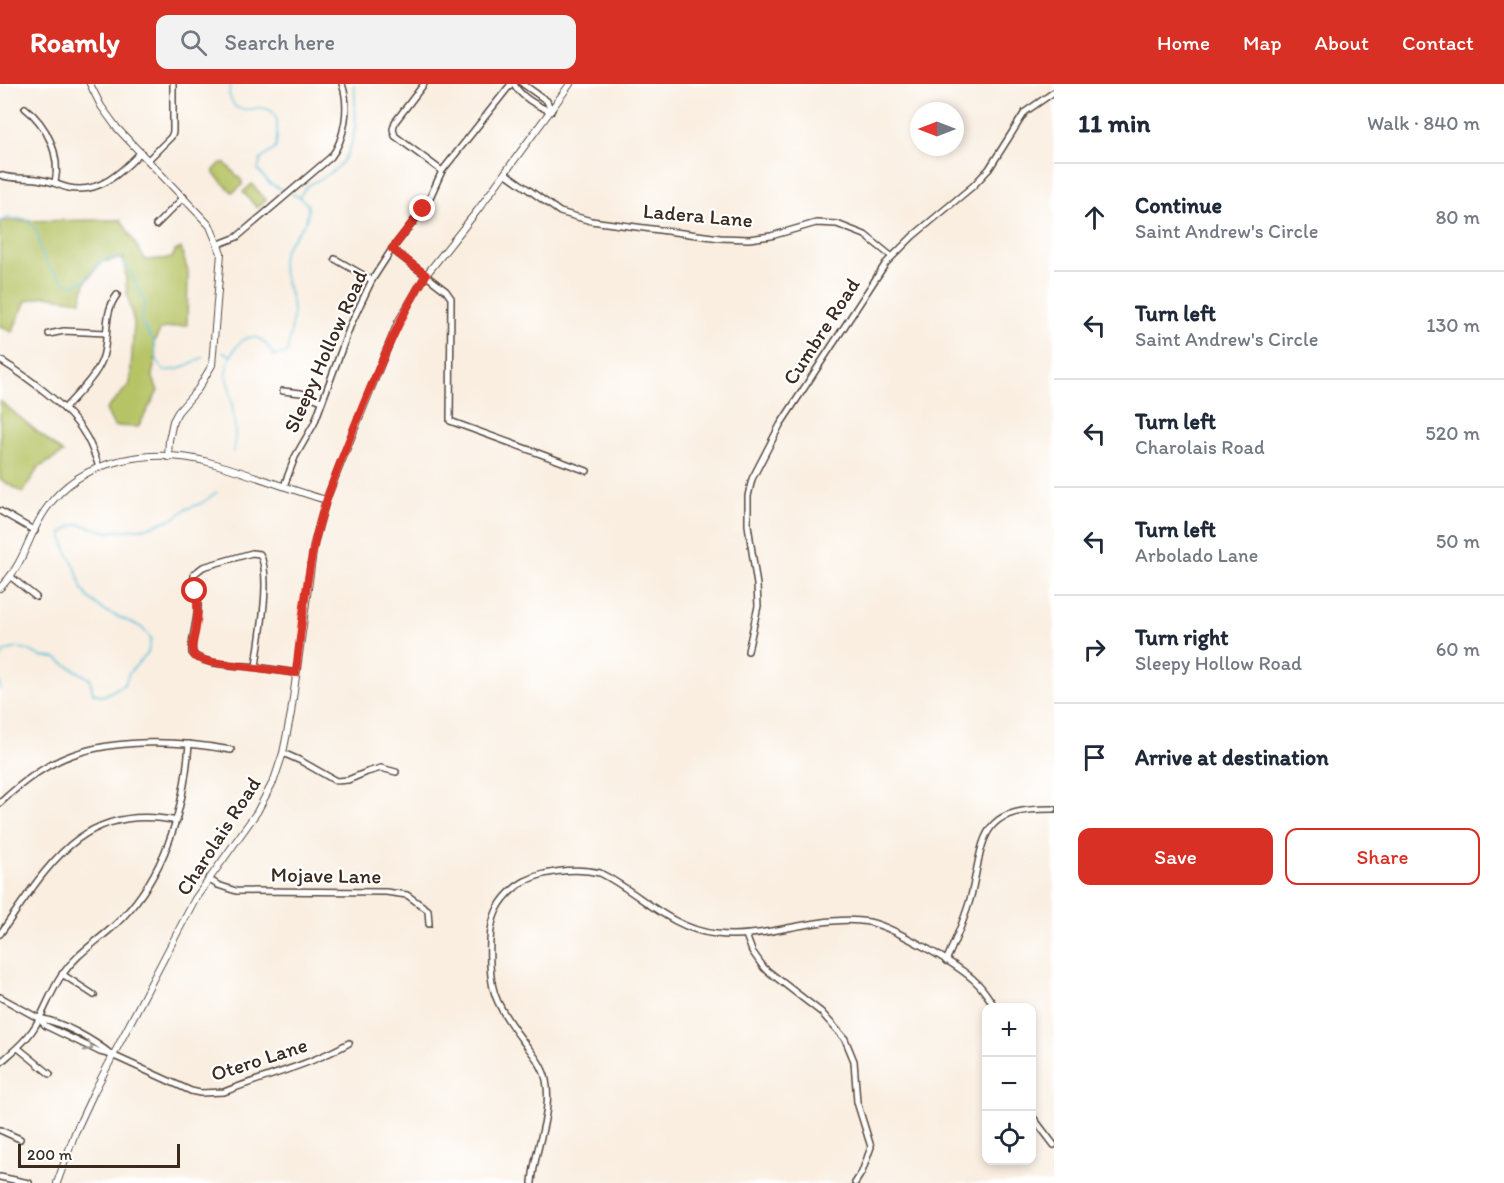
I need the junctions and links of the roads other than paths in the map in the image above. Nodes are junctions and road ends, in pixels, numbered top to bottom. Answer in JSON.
{"nodes":[{"id":1,"x":90,"y":84,"type":"edge"},
{"id":2,"x":173,"y":84,"type":"edge"},
{"id":3,"x":342,"y":84,"type":"edge"},
{"id":4,"x":424,"y":84,"type":"edge"},
{"id":5,"x":513,"y":84,"type":"edge"},
{"id":6,"x":524,"y":84,"type":"edge"},
{"id":7,"x":570,"y":84,"type":"edge"},
{"id":8,"x":1054,"y":92,"type":"edge"},
{"id":9,"x":25,"y":108,"type":"dead end"},
{"id":10,"x":550,"y":111,"type":"junction"},
{"id":11,"x":141,"y":152,"type":"junction"},
{"id":12,"x":148,"y":160,"type":"junction"},
{"id":13,"x":442,"y":171,"type":"junction"},
{"id":14,"x":505,"y":173,"type":"junction"},
{"id":15,"x":0,"y":175,"type":"edge"},
{"id":16,"x":55,"y":183,"type":"junction"},
{"id":17,"x":184,"y":197,"type":"junction"},
{"id":18,"x":156,"y":225,"type":"dead end"},
{"id":19,"x":219,"y":244,"type":"junction"},
{"id":20,"x":392,"y":249,"type":"junction"},
{"id":21,"x":891,"y":256,"type":"junction"},
{"id":22,"x":335,"y":259,"type":"dead end"},
{"id":23,"x":426,"y":275,"type":"junction"},
{"id":24,"x":372,"y":280,"type":"junction"},
{"id":25,"x":117,"y":295,"type":"dead end"},
{"id":26,"x":106,"y":333,"type":"junction"},
{"id":27,"x":49,"y":334,"type":"dead end"},
{"id":28,"x":0,"y":360,"type":"edge"},
{"id":29,"x":283,"y":391,"type":"dead end"},
{"id":30,"x":322,"y":400,"type":"junction"},
{"id":31,"x":64,"y":409,"type":"junction"},
{"id":32,"x":168,"y":458,"type":"junction"},
{"id":33,"x":99,"y":467,"type":"junction"},
{"id":34,"x":587,"y":471,"type":"dead end"},
{"id":35,"x":284,"y":486,"type":"junction"},
{"id":36,"x":326,"y":500,"type":"junction"},
{"id":37,"x":0,"y":511,"type":"edge"},
{"id":38,"x":35,"y":531,"type":"junction"},
{"id":39,"x":11,"y":577,"type":"junction"},
{"id":40,"x":0,"y":588,"type":"edge"},
{"id":41,"x":36,"y":597,"type":"dead end"},
{"id":42,"x":748,"y":651,"type":"dead end"},
{"id":43,"x":256,"y":667,"type":"junction"},
{"id":44,"x":296,"y":673,"type":"junction"},
{"id":45,"x":189,"y":744,"type":"junction"},
{"id":46,"x":231,"y":750,"type":"dead end"},
{"id":47,"x":283,"y":753,"type":"junction"},
{"id":48,"x":396,"y":772,"type":"dead end"},
{"id":49,"x":0,"y":804,"type":"edge"},
{"id":50,"x":1054,"y":809,"type":"edge"},
{"id":51,"x":177,"y":821,"type":"junction"},
{"id":52,"x":208,"y":879,"type":"junction"},
{"id":53,"x":429,"y":924,"type":"dead end"},
{"id":54,"x":0,"y":934,"type":"edge"},
{"id":55,"x":746,"y":935,"type":"junction"},
{"id":56,"x":946,"y":961,"type":"junction"},
{"id":57,"x":62,"y":974,"type":"junction"},
{"id":58,"x":94,"y":996,"type":"dead end"},
{"id":59,"x":0,"y":997,"type":"edge"},
{"id":60,"x":992,"y":1003,"type":"edge"},
{"id":61,"x":38,"y":1018,"type":"junction"},
{"id":62,"x":349,"y":1043,"type":"dead end"},
{"id":63,"x":18,"y":1048,"type":"junction"},
{"id":64,"x":112,"y":1055,"type":"junction"},
{"id":65,"x":0,"y":1063,"type":"edge"},
{"id":66,"x":50,"y":1074,"type":"dead end"},
{"id":67,"x":1036,"y":1121,"type":"edge"},
{"id":68,"x":0,"y":1130,"type":"edge"},
{"id":69,"x":20,"y":1139,"type":"dead end"},
{"id":70,"x":1054,"y":1145,"type":"edge"},
{"id":71,"x":0,"y":1177,"type":"edge"},
{"id":72,"x":29,"y":1183,"type":"edge"},
{"id":73,"x":57,"y":1183,"type":"edge"},
{"id":74,"x":532,"y":1183,"type":"edge"},
{"id":75,"x":855,"y":1183,"type":"edge"}],
"edges":[{"from":1,"to":11,"type":"street"},
{"from":2,"to":12,"type":"street"},
{"from":3,"to":19,"type":"street"},
{"from":4,"to":13,"type":"street"},
{"from":5,"to":10,"type":"street","name":"Sleepy Hollow Road"},
{"from":5,"to":13,"type":"street","name":"Sleepy Hollow Road"},
{"from":6,"to":10,"type":"street"},
{"from":7,"to":10,"type":"street","name":"Charolais Road"},
{"from":8,"to":21,"type":"street","name":"Cumbre Road"},
{"from":9,"to":16,"type":"street"},
{"from":10,"to":14,"type":"street","name":"Charolais Road"},
{"from":11,"to":12,"type":"street"},
{"from":11,"to":16,"type":"street"},
{"from":12,"to":17,"type":"street"},
{"from":13,"to":20,"type":"street","name":"Sleepy Hollow Road"},
{"from":14,"to":21,"type":"street","name":"Ladera Lane"},
{"from":14,"to":23,"type":"street","name":"Charolais Road"},
{"from":15,"to":16,"type":"street"},
{"from":17,"to":18,"type":"street"},
{"from":17,"to":19,"type":"street"},
{"from":19,"to":32,"type":"street"},
{"from":20,"to":23,"type":"street"},
{"from":20,"to":24,"type":"street","name":"Sleepy Hollow Road"},
{"from":21,"to":42,"type":"street","name":"Cumbre Road"},
{"from":22,"to":24,"type":"street"},
{"from":23,"to":34,"type":"street"},
{"from":23,"to":36,"type":"street","name":"Charolais Road"},
{"from":24,"to":30,"type":"street","name":"Sleepy Hollow Road"},
{"from":25,"to":26,"type":"street"},
{"from":26,"to":27,"type":"street"},
{"from":26,"to":31,"type":"street"},
{"from":28,"to":31,"type":"street"},
{"from":29,"to":30,"type":"street"},
{"from":30,"to":35,"type":"street","name":"Sleepy Hollow Road"},
{"from":31,"to":33,"type":"street"},
{"from":32,"to":33,"type":"street"},
{"from":32,"to":35,"type":"street"},
{"from":33,"to":38,"type":"street"},
{"from":35,"to":36,"type":"street"},
{"from":36,"to":44,"type":"street","name":"Charolais Road"},
{"from":37,"to":38,"type":"street"},
{"from":38,"to":39,"type":"street"},
{"from":39,"to":40,"type":"street"},
{"from":39,"to":41,"type":"street"},
{"from":43,"to":43,"type":"street"},
{"from":43,"to":44,"type":"street"},
{"from":44,"to":47,"type":"street","name":"Charolais Road"},
{"from":45,"to":46,"type":"street"},
{"from":45,"to":49,"type":"street"},
{"from":45,"to":51,"type":"street"},
{"from":47,"to":48,"type":"street"},
{"from":47,"to":52,"type":"street","name":"Charolais Road"},
{"from":50,"to":56,"type":"street"},
{"from":51,"to":54,"type":"street"},
{"from":51,"to":57,"type":"street"},
{"from":52,"to":53,"type":"street","name":"Mojave Lane"},
{"from":52,"to":64,"type":"street","name":"Charolais Road"},
{"from":55,"to":56,"type":"street"},
{"from":55,"to":74,"type":"street"},
{"from":55,"to":75,"type":"street"},
{"from":56,"to":60,"type":"street"},
{"from":57,"to":58,"type":"street"},
{"from":57,"to":61,"type":"street"},
{"from":59,"to":61,"type":"street","name":"Otero Lane"},
{"from":61,"to":63,"type":"street"},
{"from":61,"to":64,"type":"street","name":"Otero Lane"},
{"from":62,"to":64,"type":"street","name":"Otero Lane"},
{"from":63,"to":65,"type":"street"},
{"from":63,"to":66,"type":"street"},
{"from":64,"to":73,"type":"street","name":"Charolais Road"},
{"from":67,"to":70,"type":"street"},
{"from":68,"to":69,"type":"street"},
{"from":71,"to":72,"type":"street"}]}
